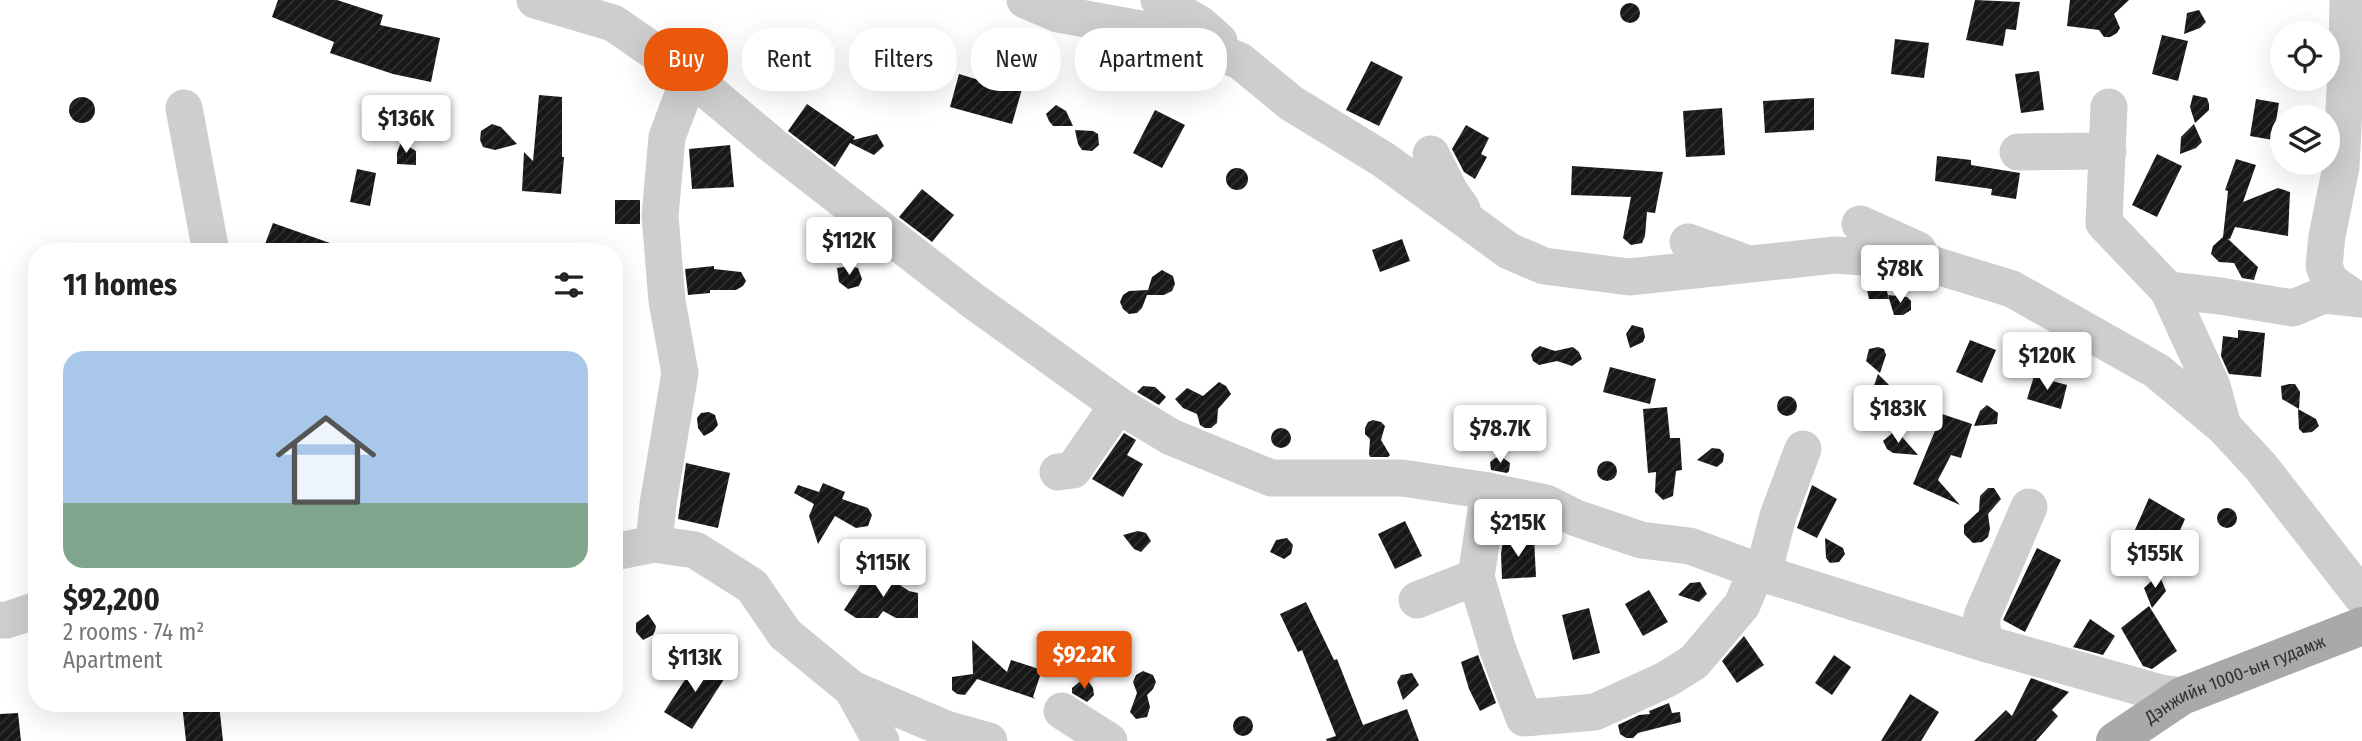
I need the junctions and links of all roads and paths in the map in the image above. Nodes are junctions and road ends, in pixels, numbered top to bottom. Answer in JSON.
{"nodes":[{"id":1,"x":535,"y":0,"type":"edge"},
{"id":2,"x":1025,"y":0,"type":"edge"},
{"id":3,"x":1159,"y":0,"type":"edge"},
{"id":4,"x":2347,"y":0,"type":"edge"},
{"id":5,"x":644,"y":44,"type":"edge"},
{"id":6,"x":1240,"y":61,"type":"junction"},
{"id":7,"x":684,"y":91,"type":"edge"},
{"id":8,"x":708,"y":91,"type":"edge"},
{"id":9,"x":2109,"y":107,"type":"dead end"},
{"id":10,"x":184,"y":108,"type":"dead end"},
{"id":11,"x":2108,"y":151,"type":"junction"},
{"id":12,"x":2018,"y":152,"type":"dead end"},
{"id":13,"x":1432,"y":154,"type":"dead end"},
{"id":14,"x":1860,"y":224,"type":"dead end"},
{"id":15,"x":1475,"y":226,"type":"junction"},
{"id":16,"x":1688,"y":242,"type":"dead end"},
{"id":17,"x":209,"y":243,"type":"edge"},
{"id":18,"x":1751,"y":265,"type":"junction"},
{"id":19,"x":1963,"y":283,"type":"junction"},
{"id":20,"x":2168,"y":290,"type":"junction"},
{"id":21,"x":2358,"y":299,"type":"edge"},
{"id":22,"x":1118,"y":405,"type":"junction"},
{"id":23,"x":2223,"y":426,"type":"junction"},
{"id":24,"x":1803,"y":449,"type":"dead end"},
{"id":25,"x":1058,"y":472,"type":"dead end"},
{"id":26,"x":1489,"y":491,"type":"junction"},
{"id":27,"x":2029,"y":507,"type":"dead end"},
{"id":28,"x":654,"y":544,"type":"junction"},
{"id":29,"x":623,"y":550,"type":"edge"},
{"id":30,"x":1764,"y":574,"type":"junction"},
{"id":31,"x":1476,"y":577,"type":"junction"},
{"id":32,"x":2362,"y":597,"type":"edge"},
{"id":33,"x":1418,"y":600,"type":"dead end"},
{"id":34,"x":28,"y":613,"type":"edge"},
{"id":35,"x":0,"y":620,"type":"edge"},
{"id":36,"x":2362,"y":626,"type":"edge"},
{"id":37,"x":1987,"y":644,"type":"junction"},
{"id":38,"x":852,"y":689,"type":"junction"},
{"id":39,"x":2182,"y":695,"type":"junction"},
{"id":40,"x":1062,"y":711,"type":"dead end"},
{"id":41,"x":881,"y":741,"type":"edge"},
{"id":42,"x":989,"y":741,"type":"edge"},
{"id":43,"x":1109,"y":741,"type":"edge"},
{"id":44,"x":2115,"y":741,"type":"edge"}],
"edges":[{"from":1,"to":5,"type":"street"},
{"from":2,"to":6,"type":"street"},
{"from":3,"to":6,"type":"street"},
{"from":4,"to":21,"type":"street"},
{"from":6,"to":15,"type":"street"},
{"from":7,"to":28,"type":"street"},
{"from":8,"to":22,"type":"street"},
{"from":9,"to":11,"type":"street"},
{"from":10,"to":17,"type":"street"},
{"from":11,"to":12,"type":"street"},
{"from":11,"to":20,"type":"street"},
{"from":13,"to":15,"type":"street"},
{"from":14,"to":19,"type":"street"},
{"from":15,"to":18,"type":"street"},
{"from":16,"to":18,"type":"street"},
{"from":18,"to":19,"type":"street"},
{"from":19,"to":23,"type":"street"},
{"from":20,"to":21,"type":"street"},
{"from":20,"to":23,"type":"street"},
{"from":22,"to":25,"type":"street"},
{"from":22,"to":26,"type":"street"},
{"from":23,"to":32,"type":"street"},
{"from":24,"to":30,"type":"street"},
{"from":26,"to":30,"type":"street"},
{"from":26,"to":31,"type":"street"},
{"from":27,"to":37,"type":"street"},
{"from":28,"to":29,"type":"street"},
{"from":28,"to":38,"type":"street"},
{"from":30,"to":31,"type":"street"},
{"from":30,"to":37,"type":"street"},
{"from":31,"to":33,"type":"street"},
{"from":34,"to":35,"type":"street"},
{"from":36,"to":39,"type":"main road","name":"Дэнжийн 1000-ын гудамж"},
{"from":37,"to":39,"type":"street"},
{"from":38,"to":41,"type":"street"},
{"from":38,"to":42,"type":"street"},
{"from":39,"to":44,"type":"main road","name":"Дэнжийн 1000-ын гудамж"},
{"from":40,"to":43,"type":"street"}]}
